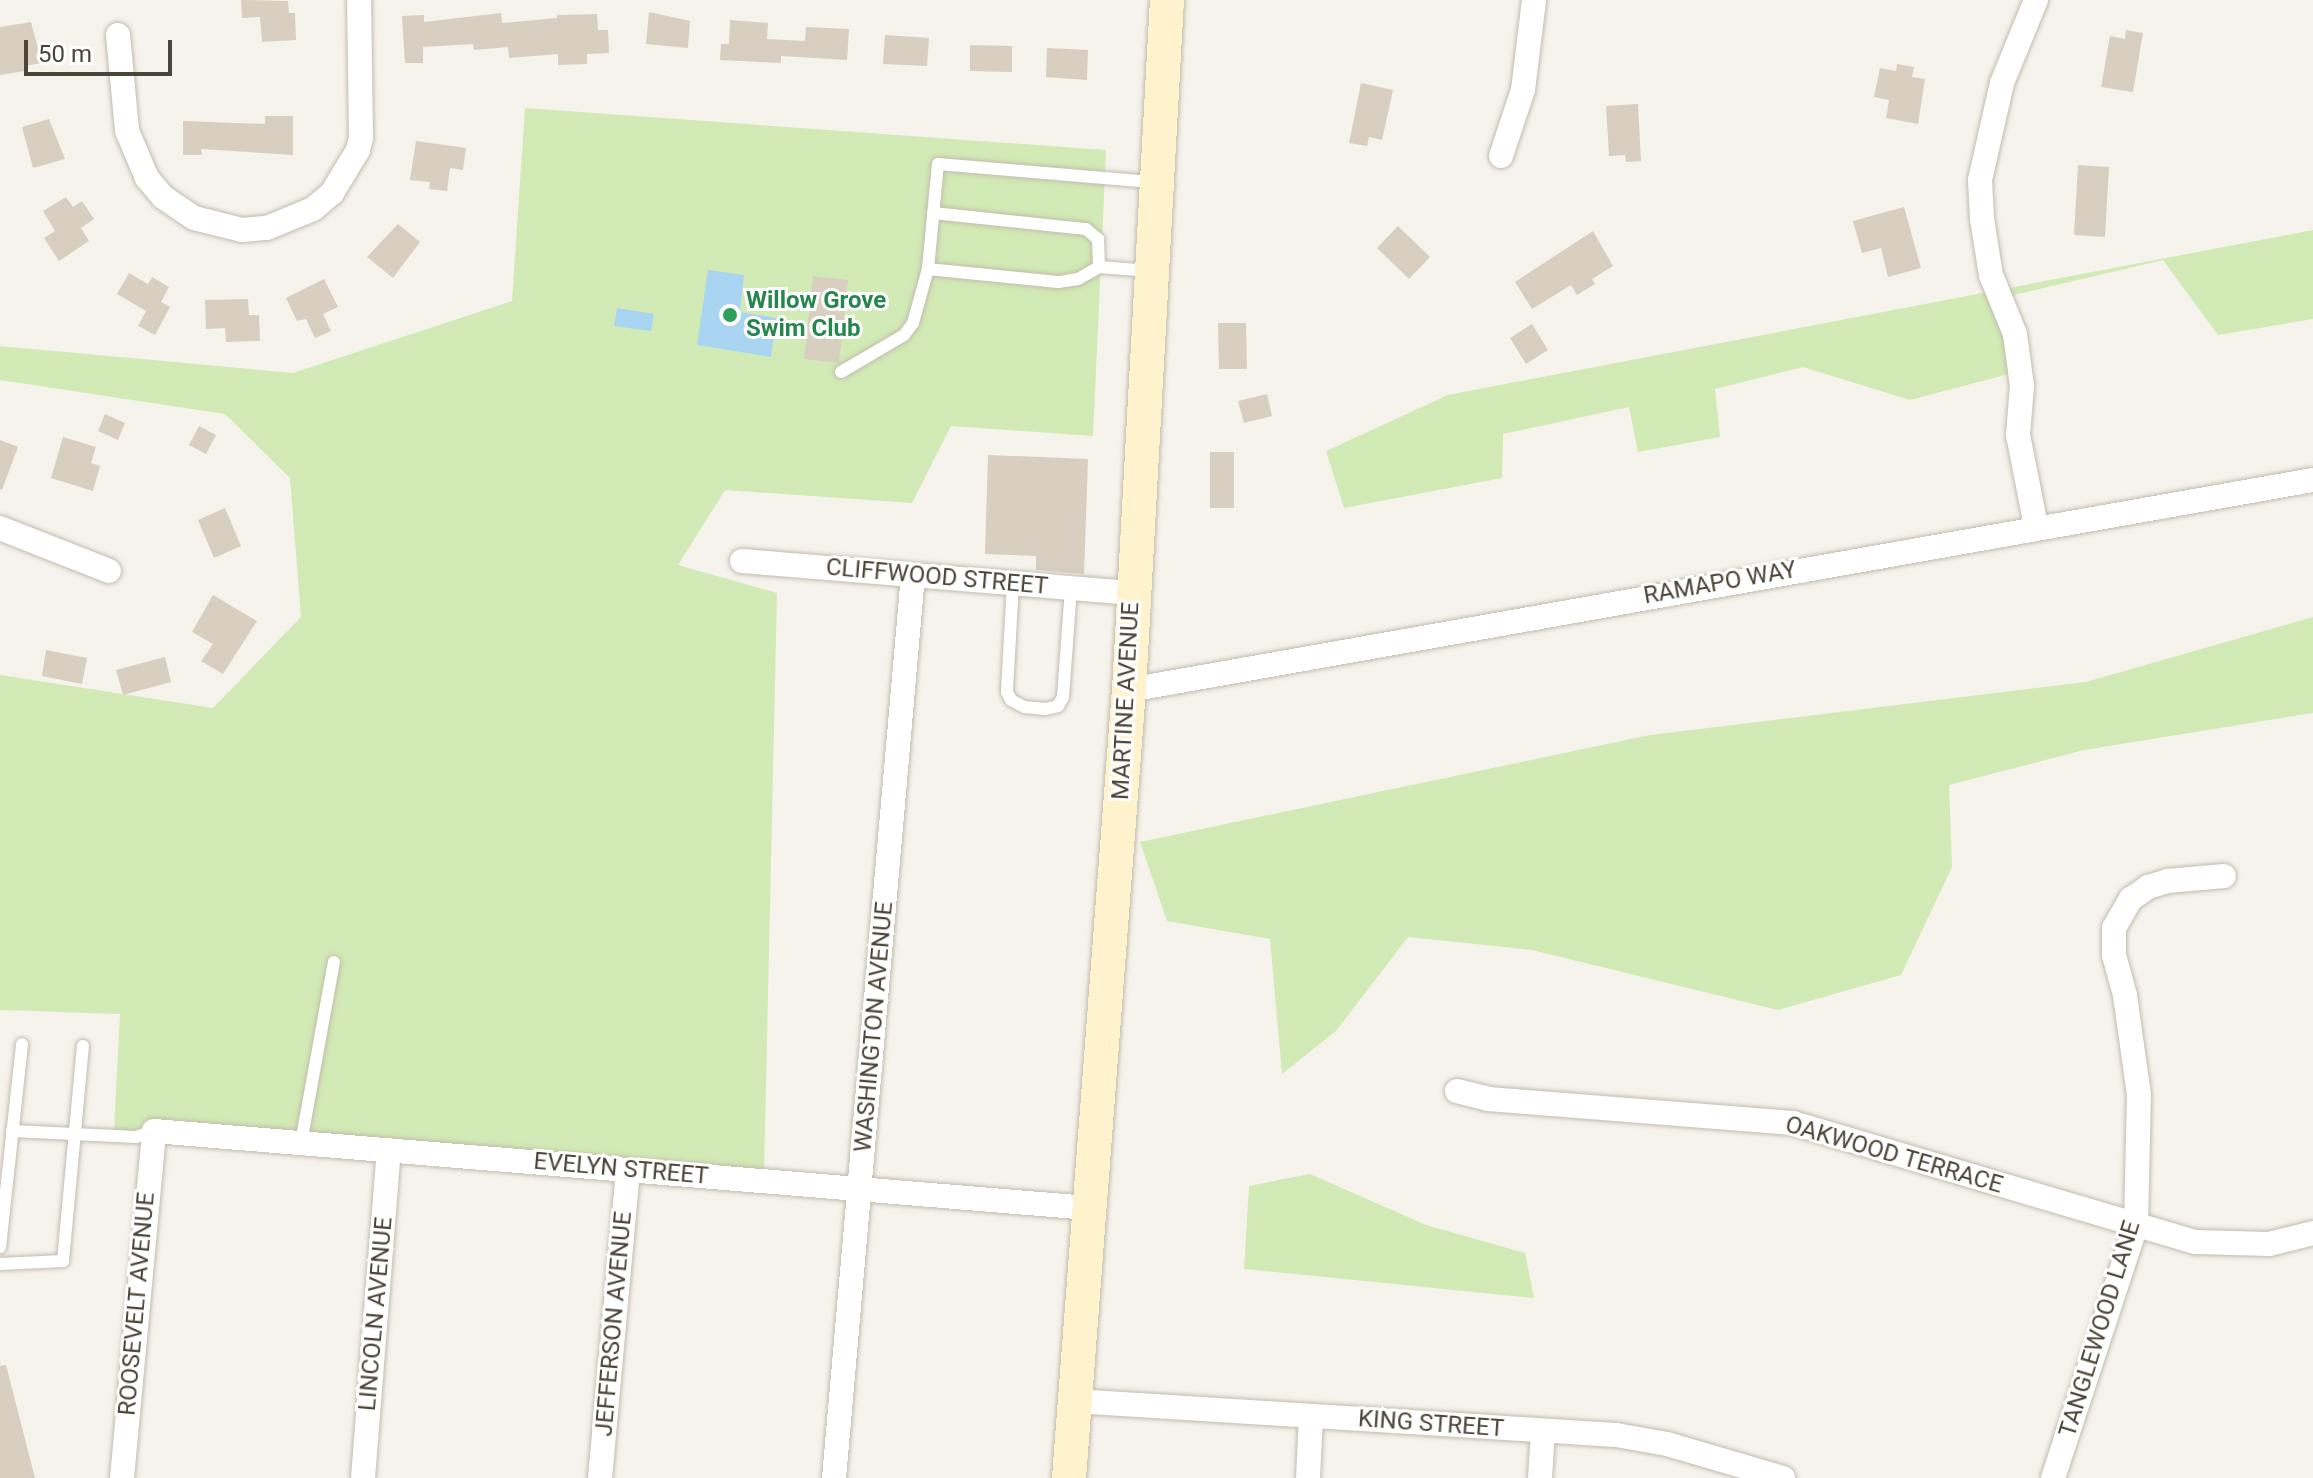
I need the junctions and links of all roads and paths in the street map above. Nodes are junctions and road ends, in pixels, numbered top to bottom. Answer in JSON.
{"nodes":[{"id":1,"x":359,"y":0,"type":"edge"},
{"id":2,"x":1167,"y":0,"type":"edge"},
{"id":3,"x":1534,"y":0,"type":"edge"},
{"id":4,"x":2036,"y":0,"type":"edge"},
{"id":5,"x":118,"y":35,"type":"dead end"},
{"id":6,"x":1501,"y":156,"type":"dead end"},
{"id":7,"x":1156,"y":182,"type":"junction"},
{"id":8,"x":933,"y":213,"type":"junction"},
{"id":9,"x":1099,"y":267,"type":"junction"},
{"id":10,"x":928,"y":269,"type":"junction"},
{"id":11,"x":1151,"y":271,"type":"junction"},
{"id":12,"x":841,"y":372,"type":"dead end"},
{"id":13,"x":2313,"y":480,"type":"edge"},
{"id":14,"x":2036,"y":526,"type":"junction"},
{"id":15,"x":0,"y":528,"type":"edge"},
{"id":16,"x":742,"y":561,"type":"dead end"},
{"id":17,"x":109,"y":571,"type":"dead end"},
{"id":18,"x":913,"y":575,"type":"junction"},
{"id":19,"x":1013,"y":583,"type":"junction"},
{"id":20,"x":1071,"y":588,"type":"junction"},
{"id":21,"x":1133,"y":593,"type":"junction"},
{"id":22,"x":1129,"y":690,"type":"junction"},
{"id":23,"x":2224,"y":876,"type":"dead end"},
{"id":24,"x":334,"y":962,"type":"dead end"},
{"id":25,"x":22,"y":1044,"type":"dead end"},
{"id":26,"x":83,"y":1046,"type":"dead end"},
{"id":27,"x":1457,"y":1091,"type":"dead end"},
{"id":28,"x":12,"y":1131,"type":"junction"},
{"id":29,"x":154,"y":1131,"type":"junction"},
{"id":30,"x":75,"y":1135,"type":"junction"},
{"id":31,"x":301,"y":1143,"type":"junction"},
{"id":32,"x":389,"y":1150,"type":"junction"},
{"id":33,"x":628,"y":1170,"type":"junction"},
{"id":34,"x":860,"y":1189,"type":"junction"},
{"id":35,"x":1089,"y":1208,"type":"junction"},
{"id":36,"x":2136,"y":1225,"type":"junction"},
{"id":37,"x":2313,"y":1233,"type":"edge"},
{"id":38,"x":0,"y":1247,"type":"edge"},
{"id":39,"x":0,"y":1264,"type":"edge"},
{"id":40,"x":1074,"y":1401,"type":"junction"},
{"id":41,"x":1311,"y":1416,"type":"junction"},
{"id":42,"x":1543,"y":1431,"type":"junction"},
{"id":43,"x":1774,"y":1477,"type":"edge"},
{"id":44,"x":122,"y":1478,"type":"edge"},
{"id":45,"x":363,"y":1478,"type":"edge"},
{"id":46,"x":600,"y":1478,"type":"edge"},
{"id":47,"x":834,"y":1478,"type":"edge"},
{"id":48,"x":1069,"y":1478,"type":"edge"},
{"id":49,"x":1308,"y":1478,"type":"edge"},
{"id":50,"x":1540,"y":1478,"type":"edge"},
{"id":51,"x":2053,"y":1478,"type":"edge"}],
"edges":[{"from":1,"to":5,"type":"street"},
{"from":2,"to":7,"type":"main road","name":"MARTINE AVENUE"},
{"from":3,"to":6,"type":"street"},
{"from":4,"to":14,"type":"street"},
{"from":7,"to":8,"type":"lane"},
{"from":7,"to":11,"type":"main road","name":"MARTINE AVENUE"},
{"from":8,"to":9,"type":"lane"},
{"from":8,"to":10,"type":"lane"},
{"from":9,"to":10,"type":"lane"},
{"from":9,"to":11,"type":"lane"},
{"from":10,"to":12,"type":"lane"},
{"from":11,"to":21,"type":"main road","name":"MARTINE AVENUE"},
{"from":13,"to":14,"type":"street","name":"RAMAPO WAY"},
{"from":14,"to":22,"type":"street","name":"RAMAPO WAY"},
{"from":15,"to":17,"type":"street"},
{"from":16,"to":18,"type":"street","name":"CLIFFWOOD STREET"},
{"from":18,"to":19,"type":"street","name":"CLIFFWOOD STREET"},
{"from":18,"to":34,"type":"street","name":"WASHINGTON AVENUE"},
{"from":19,"to":20,"type":"street","name":"CLIFFWOOD STREET"},
{"from":19,"to":20,"type":"lane"},
{"from":20,"to":21,"type":"street","name":"CLIFFWOOD STREET"},
{"from":21,"to":22,"type":"main road","name":"MARTINE AVENUE"},
{"from":22,"to":35,"type":"main road","name":"MARTINE AVENUE"},
{"from":23,"to":36,"type":"street","name":"TANGLEWOOD LANE"},
{"from":24,"to":31,"type":"lane"},
{"from":25,"to":28,"type":"lane"},
{"from":26,"to":30,"type":"lane"},
{"from":27,"to":36,"type":"street","name":"OAKWOOD TERRACE"},
{"from":28,"to":30,"type":"lane"},
{"from":28,"to":38,"type":"lane"},
{"from":29,"to":30,"type":"lane"},
{"from":29,"to":31,"type":"street","name":"EVELYN STREET"},
{"from":29,"to":44,"type":"street","name":"ROOSEVELT AVENUE"},
{"from":30,"to":39,"type":"lane"},
{"from":31,"to":32,"type":"street","name":"EVELYN STREET"},
{"from":32,"to":33,"type":"street","name":"EVELYN STREET"},
{"from":32,"to":45,"type":"street","name":"LINCOLN AVENUE"},
{"from":33,"to":34,"type":"street","name":"EVELYN STREET"},
{"from":33,"to":46,"type":"street","name":"JEFFERSON AVENUE"},
{"from":34,"to":35,"type":"street","name":"EVELYN STREET"},
{"from":34,"to":47,"type":"street","name":"WASHINGTON AVENUE"},
{"from":35,"to":40,"type":"main road","name":"MARTINE AVENUE"},
{"from":36,"to":37,"type":"street"},
{"from":36,"to":51,"type":"street","name":"TANGLEWOOD LANE"},
{"from":40,"to":41,"type":"street","name":"KING STREET"},
{"from":40,"to":48,"type":"main road","name":"MARTINE AVENUE"},
{"from":41,"to":42,"type":"street","name":"KING STREET"},
{"from":41,"to":49,"type":"street"},
{"from":42,"to":43,"type":"street","name":"KING STREET"},
{"from":42,"to":50,"type":"street"}]}
